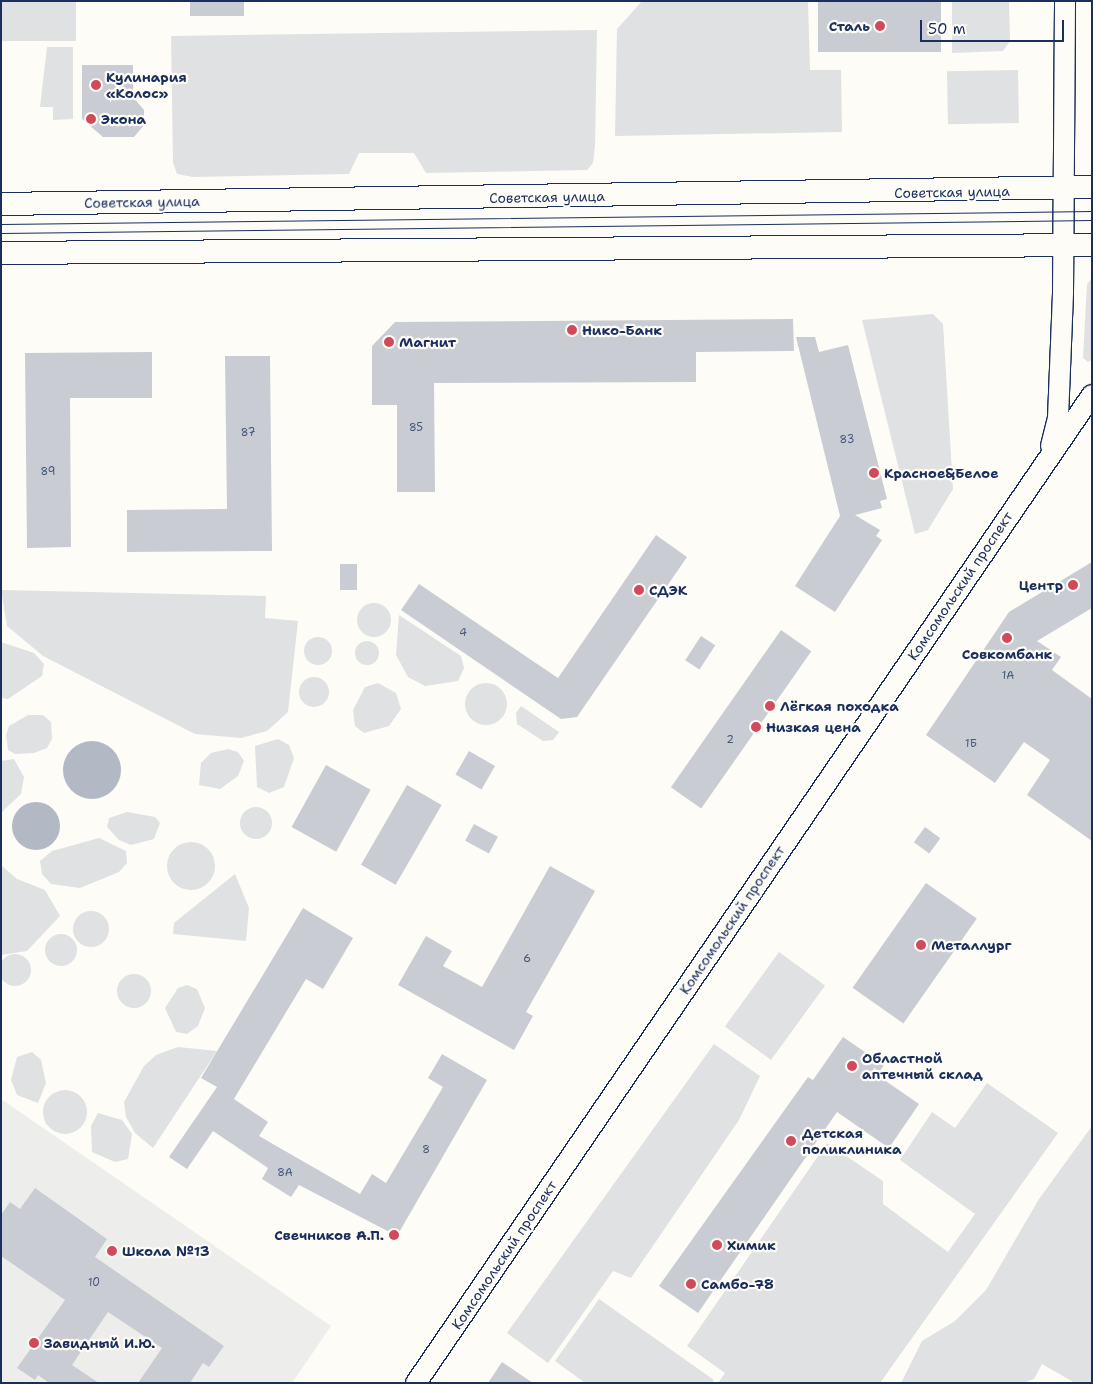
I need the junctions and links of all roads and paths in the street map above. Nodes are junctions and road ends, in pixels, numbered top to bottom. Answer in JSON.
{"nodes":[{"id":1,"x":1065,"y":1,"type":"edge"},
{"id":2,"x":1092,"y":187,"type":"edge"},
{"id":3,"x":1063,"y":190,"type":"junction"},
{"id":4,"x":1,"y":204,"type":"edge"},
{"id":5,"x":1063,"y":244,"type":"junction"},
{"id":6,"x":1092,"y":246,"type":"edge"},
{"id":7,"x":1,"y":253,"type":"edge"},
{"id":8,"x":1092,"y":395,"type":"edge"},
{"id":9,"x":1048,"y":458,"type":"junction"},
{"id":10,"x":416,"y":1383,"type":"edge"}],
"edges":[{"from":1,"to":3,"type":"street","name":"Комсомольский проспект"},
{"from":2,"to":3,"type":"main road","name":"Советская улица"},
{"from":3,"to":4,"type":"main road","name":"Советская улица"},
{"from":3,"to":5,"type":"street","name":"Комсомольский проспект"},
{"from":5,"to":6,"type":"main road"},
{"from":5,"to":7,"type":"main road"},
{"from":5,"to":9,"type":"street","name":"Комсомольский проспект"},
{"from":8,"to":9,"type":"street","name":"Комсомольский проспект"},
{"from":9,"to":10,"type":"street","name":"Комсомольский проспект"}]}
